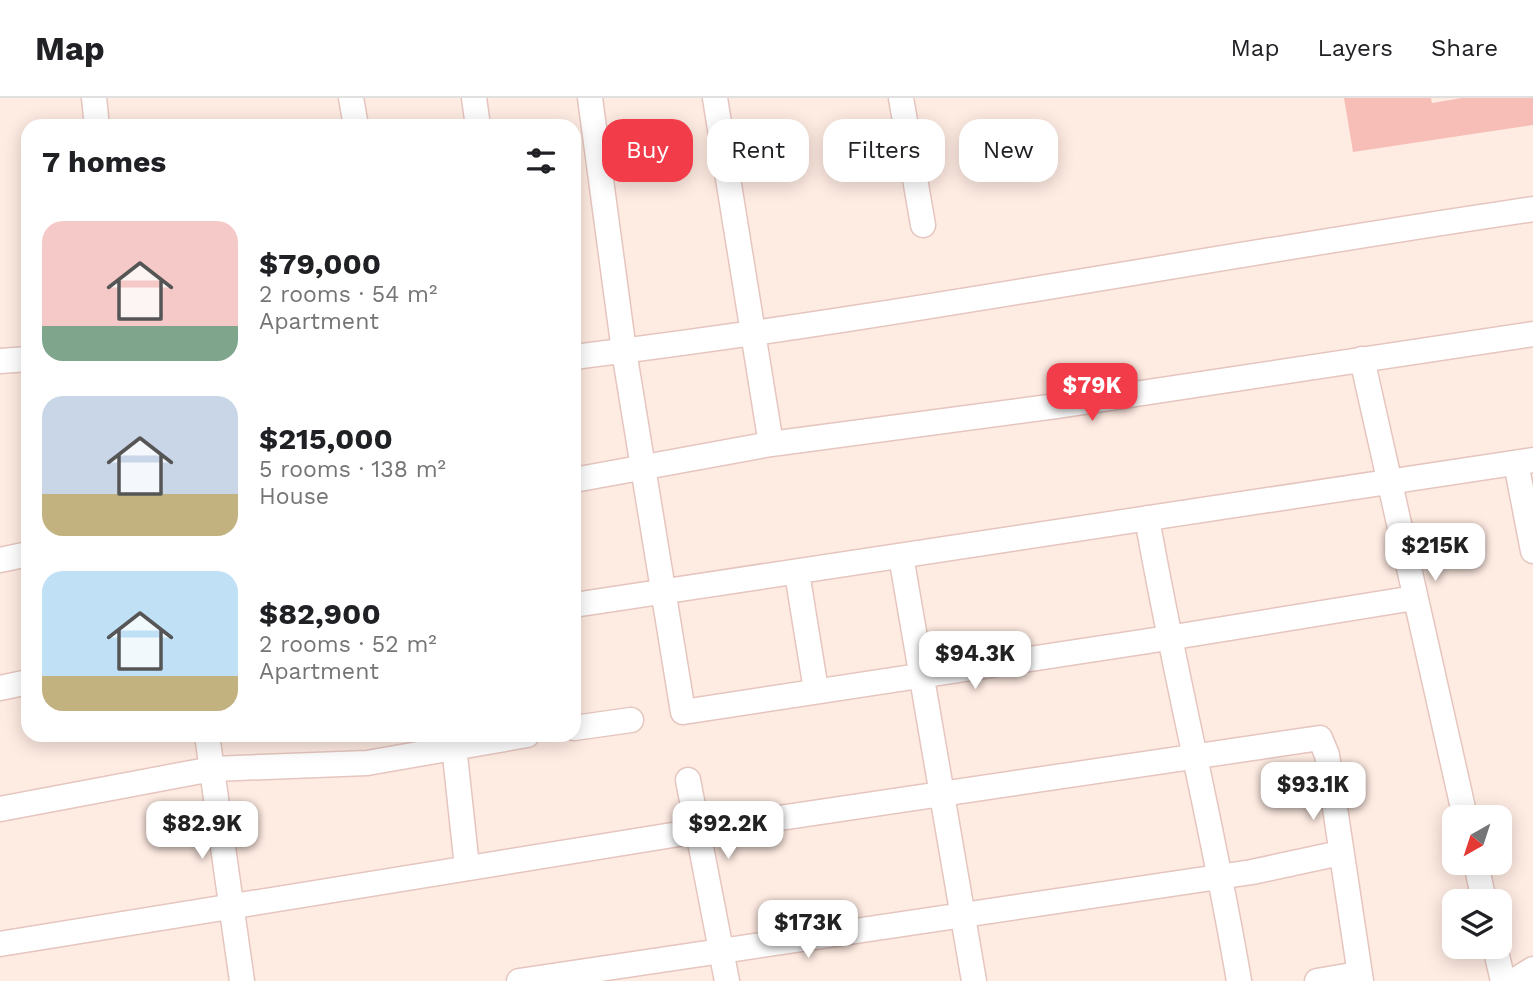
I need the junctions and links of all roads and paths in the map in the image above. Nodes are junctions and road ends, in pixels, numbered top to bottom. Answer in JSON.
{"nodes":[{"id":1,"x":94,"y":98,"type":"edge"},
{"id":2,"x":351,"y":98,"type":"edge"},
{"id":3,"x":474,"y":98,"type":"edge"},
{"id":4,"x":590,"y":98,"type":"edge"},
{"id":5,"x":715,"y":98,"type":"edge"},
{"id":6,"x":901,"y":98,"type":"edge"},
{"id":7,"x":96,"y":119,"type":"edge"},
{"id":8,"x":354,"y":119,"type":"edge"},
{"id":9,"x":477,"y":119,"type":"edge"},
{"id":10,"x":1533,"y":209,"type":"edge"},
{"id":11,"x":923,"y":225,"type":"dead end"},
{"id":12,"x":753,"y":332,"type":"junction"},
{"id":13,"x":1533,"y":334,"type":"edge"},
{"id":14,"x":624,"y":351,"type":"junction"},
{"id":15,"x":581,"y":356,"type":"edge"},
{"id":16,"x":1362,"y":359,"type":"junction"},
{"id":17,"x":21,"y":360,"type":"edge"},
{"id":18,"x":0,"y":361,"type":"edge"},
{"id":19,"x":771,"y":444,"type":"junction"},
{"id":20,"x":1525,"y":462,"type":"edge"},
{"id":21,"x":643,"y":468,"type":"junction"},
{"id":22,"x":581,"y":479,"type":"edge"},
{"id":23,"x":1389,"y":483,"type":"junction"},
{"id":24,"x":1147,"y":518,"type":"junction"},
{"id":25,"x":1533,"y":551,"type":"edge"},
{"id":26,"x":21,"y":556,"type":"edge"},
{"id":27,"x":901,"y":556,"type":"junction"},
{"id":28,"x":0,"y":560,"type":"edge"},
{"id":29,"x":797,"y":573,"type":"junction"},
{"id":30,"x":663,"y":592,"type":"junction"},
{"id":31,"x":1414,"y":598,"type":"junction"},
{"id":32,"x":581,"y":604,"type":"edge"},
{"id":33,"x":1168,"y":638,"type":"junction"},
{"id":34,"x":922,"y":677,"type":"junction"},
{"id":35,"x":21,"y":684,"type":"edge"},
{"id":36,"x":0,"y":688,"type":"edge"},
{"id":37,"x":816,"y":690,"type":"junction"},
{"id":38,"x":631,"y":720,"type":"dead end"},
{"id":39,"x":581,"y":727,"type":"edge"},
{"id":40,"x":209,"y":742,"type":"edge"},
{"id":41,"x":481,"y":742,"type":"edge"},
{"id":42,"x":454,"y":746,"type":"junction"},
{"id":43,"x":1195,"y":754,"type":"junction"},
{"id":44,"x":212,"y":769,"type":"junction"},
{"id":45,"x":688,"y":780,"type":"dead end"},
{"id":46,"x":942,"y":795,"type":"junction"},
{"id":47,"x":1462,"y":805,"type":"edge"},
{"id":48,"x":0,"y":809,"type":"edge"},
{"id":49,"x":699,"y":831,"type":"junction"},
{"id":50,"x":1340,"y":853,"type":"junction"},
{"id":51,"x":467,"y":867,"type":"junction"},
{"id":52,"x":1221,"y":874,"type":"junction"},
{"id":53,"x":231,"y":906,"type":"junction"},
{"id":54,"x":962,"y":915,"type":"junction"},
{"id":55,"x":0,"y":944,"type":"edge"},
{"id":56,"x":721,"y":951,"type":"junction"},
{"id":57,"x":1498,"y":959,"type":"edge"},
{"id":58,"x":1533,"y":969,"type":"edge"},
{"id":59,"x":1359,"y":978,"type":"edge"},
{"id":60,"x":242,"y":981,"type":"edge"},
{"id":61,"x":519,"y":981,"type":"edge"},
{"id":62,"x":727,"y":981,"type":"edge"},
{"id":63,"x":974,"y":981,"type":"edge"},
{"id":64,"x":1239,"y":981,"type":"edge"},
{"id":65,"x":1317,"y":981,"type":"edge"},
{"id":66,"x":1503,"y":981,"type":"edge"},
{"id":67,"x":1514,"y":981,"type":"edge"}],
"edges":[{"from":1,"to":7,"type":"street"},
{"from":2,"to":8,"type":"street"},
{"from":3,"to":9,"type":"street"},
{"from":4,"to":14,"type":"street"},
{"from":5,"to":12,"type":"street"},
{"from":6,"to":11,"type":"street"},
{"from":10,"to":12,"type":"street"},
{"from":12,"to":14,"type":"street"},
{"from":12,"to":19,"type":"street"},
{"from":13,"to":16,"type":"street"},
{"from":14,"to":15,"type":"street"},
{"from":14,"to":21,"type":"street"},
{"from":16,"to":19,"type":"street"},
{"from":16,"to":23,"type":"street"},
{"from":17,"to":18,"type":"street"},
{"from":19,"to":21,"type":"street"},
{"from":20,"to":23,"type":"street"},
{"from":20,"to":25,"type":"street"},
{"from":21,"to":22,"type":"street"},
{"from":21,"to":30,"type":"street"},
{"from":23,"to":24,"type":"street"},
{"from":23,"to":31,"type":"street"},
{"from":24,"to":27,"type":"street"},
{"from":24,"to":33,"type":"street"},
{"from":26,"to":28,"type":"street"},
{"from":27,"to":29,"type":"street"},
{"from":27,"to":34,"type":"street"},
{"from":29,"to":30,"type":"street"},
{"from":29,"to":37,"type":"street"},
{"from":30,"to":32,"type":"street"},
{"from":30,"to":37,"type":"street"},
{"from":31,"to":33,"type":"street"},
{"from":31,"to":47,"type":"street"},
{"from":33,"to":34,"type":"street"},
{"from":33,"to":43,"type":"street"},
{"from":34,"to":37,"type":"street"},
{"from":34,"to":46,"type":"street"},
{"from":35,"to":36,"type":"street"},
{"from":38,"to":39,"type":"street"},
{"from":40,"to":44,"type":"street"},
{"from":41,"to":42,"type":"street"},
{"from":42,"to":44,"type":"street"},
{"from":42,"to":51,"type":"street"},
{"from":43,"to":46,"type":"street"},
{"from":43,"to":50,"type":"street"},
{"from":43,"to":52,"type":"street"},
{"from":44,"to":48,"type":"street"},
{"from":44,"to":53,"type":"street"},
{"from":45,"to":49,"type":"street"},
{"from":46,"to":49,"type":"street"},
{"from":46,"to":54,"type":"street"},
{"from":49,"to":51,"type":"street"},
{"from":49,"to":56,"type":"street"},
{"from":50,"to":52,"type":"street"},
{"from":50,"to":59,"type":"street"},
{"from":51,"to":53,"type":"street"},
{"from":52,"to":54,"type":"street"},
{"from":52,"to":64,"type":"street"},
{"from":53,"to":55,"type":"street"},
{"from":53,"to":60,"type":"street"},
{"from":54,"to":56,"type":"street"},
{"from":54,"to":63,"type":"street"},
{"from":56,"to":61,"type":"street"},
{"from":56,"to":62,"type":"street"},
{"from":57,"to":66,"type":"street"},
{"from":58,"to":67,"type":"street"},
{"from":59,"to":65,"type":"street"}]}
